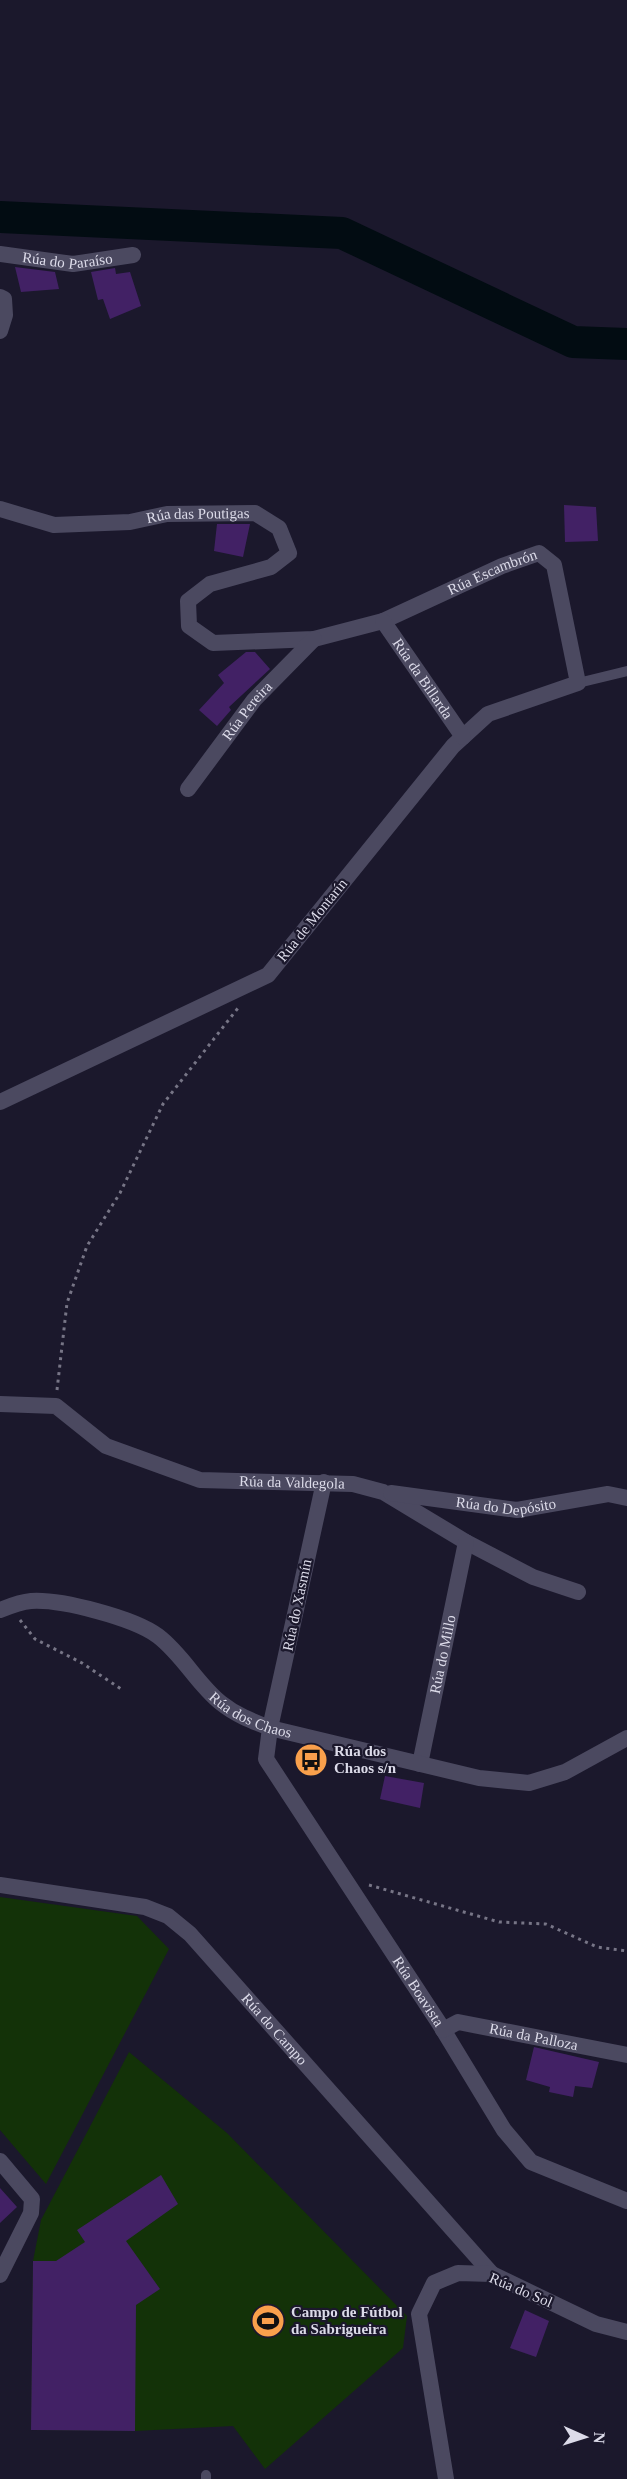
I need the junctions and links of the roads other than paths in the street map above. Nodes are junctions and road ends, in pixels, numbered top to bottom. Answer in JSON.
{"nodes":[{"id":1,"x":0,"y":254,"type":"edge"},
{"id":2,"x":133,"y":255,"type":"dead end"},
{"id":3,"x":0,"y":297,"type":"edge"},
{"id":4,"x":1,"y":326,"type":"edge"},
{"id":5,"x":0,"y":509,"type":"edge"},
{"id":6,"x":383,"y":621,"type":"junction"},
{"id":7,"x":314,"y":639,"type":"junction"},
{"id":8,"x":627,"y":670,"type":"edge"},
{"id":9,"x":578,"y":683,"type":"junction"},
{"id":10,"x":463,"y":736,"type":"junction"},
{"id":11,"x":188,"y":789,"type":"dead end"},
{"id":12,"x":0,"y":1102,"type":"edge"},
{"id":13,"x":0,"y":1404,"type":"edge"},
{"id":14,"x":324,"y":1482,"type":"junction"},
{"id":15,"x":383,"y":1492,"type":"junction"},
{"id":16,"x":627,"y":1498,"type":"edge"},
{"id":17,"x":466,"y":1542,"type":"junction"},
{"id":18,"x":578,"y":1592,"type":"dead end"},
{"id":19,"x":4,"y":1608,"type":"edge"},
{"id":20,"x":270,"y":1728,"type":"junction"},
{"id":21,"x":627,"y":1738,"type":"edge"},
{"id":22,"x":420,"y":1764,"type":"junction"},
{"id":23,"x":0,"y":1885,"type":"edge"},
{"id":24,"x":443,"y":2030,"type":"junction"},
{"id":25,"x":627,"y":2055,"type":"edge"},
{"id":26,"x":0,"y":2161,"type":"edge"},
{"id":27,"x":627,"y":2200,"type":"edge"},
{"id":28,"x":492,"y":2274,"type":"junction"},
{"id":29,"x":0,"y":2275,"type":"edge"},
{"id":30,"x":627,"y":2332,"type":"edge"},
{"id":31,"x":446,"y":2479,"type":"edge"}],
"edges":[{"from":1,"to":2,"type":"street","name":"Rúa do Paraíso"},
{"from":3,"to":4,"type":"street"},
{"from":5,"to":7,"type":"street","name":"Rúa das Poutigas"},
{"from":6,"to":7,"type":"street","name":"Rúa Escambrón"},
{"from":6,"to":9,"type":"street","name":"Rúa Escambrón"},
{"from":6,"to":10,"type":"street","name":"Rúa da Billarda"},
{"from":7,"to":11,"type":"street","name":"Rúa Pereira"},
{"from":8,"to":9,"type":"lane"},
{"from":9,"to":10,"type":"street","name":"Rúa de Montarín"},
{"from":10,"to":12,"type":"street","name":"Rúa de Montarín"},
{"from":13,"to":14,"type":"street","name":"Rúa da Valdegola"},
{"from":14,"to":15,"type":"street","name":"Rúa da Valdegola"},
{"from":14,"to":20,"type":"street","name":"Rúa do Xasmín"},
{"from":15,"to":16,"type":"street","name":"Rúa do Depósito"},
{"from":15,"to":17,"type":"street","name":"Rúa da Valdegola"},
{"from":17,"to":18,"type":"street","name":"Rúa da Valdegola"},
{"from":17,"to":22,"type":"street","name":"Rúa do Millo"},
{"from":19,"to":20,"type":"street","name":"Rúa dos Chaos"},
{"from":20,"to":22,"type":"street","name":"Rúa dos Chaos"},
{"from":20,"to":24,"type":"street","name":"Rúa Boavista"},
{"from":21,"to":22,"type":"street","name":"Rúa dos Chaos"},
{"from":23,"to":28,"type":"street","name":"Rúa do Campo"},
{"from":24,"to":25,"type":"street","name":"Rúa da Palloza"},
{"from":24,"to":27,"type":"street","name":"Rúa Boavista"},
{"from":26,"to":29,"type":"street"},
{"from":28,"to":30,"type":"street","name":"Rúa do Sol"},
{"from":28,"to":31,"type":"street","name":"Rúa do Sol"}]}
